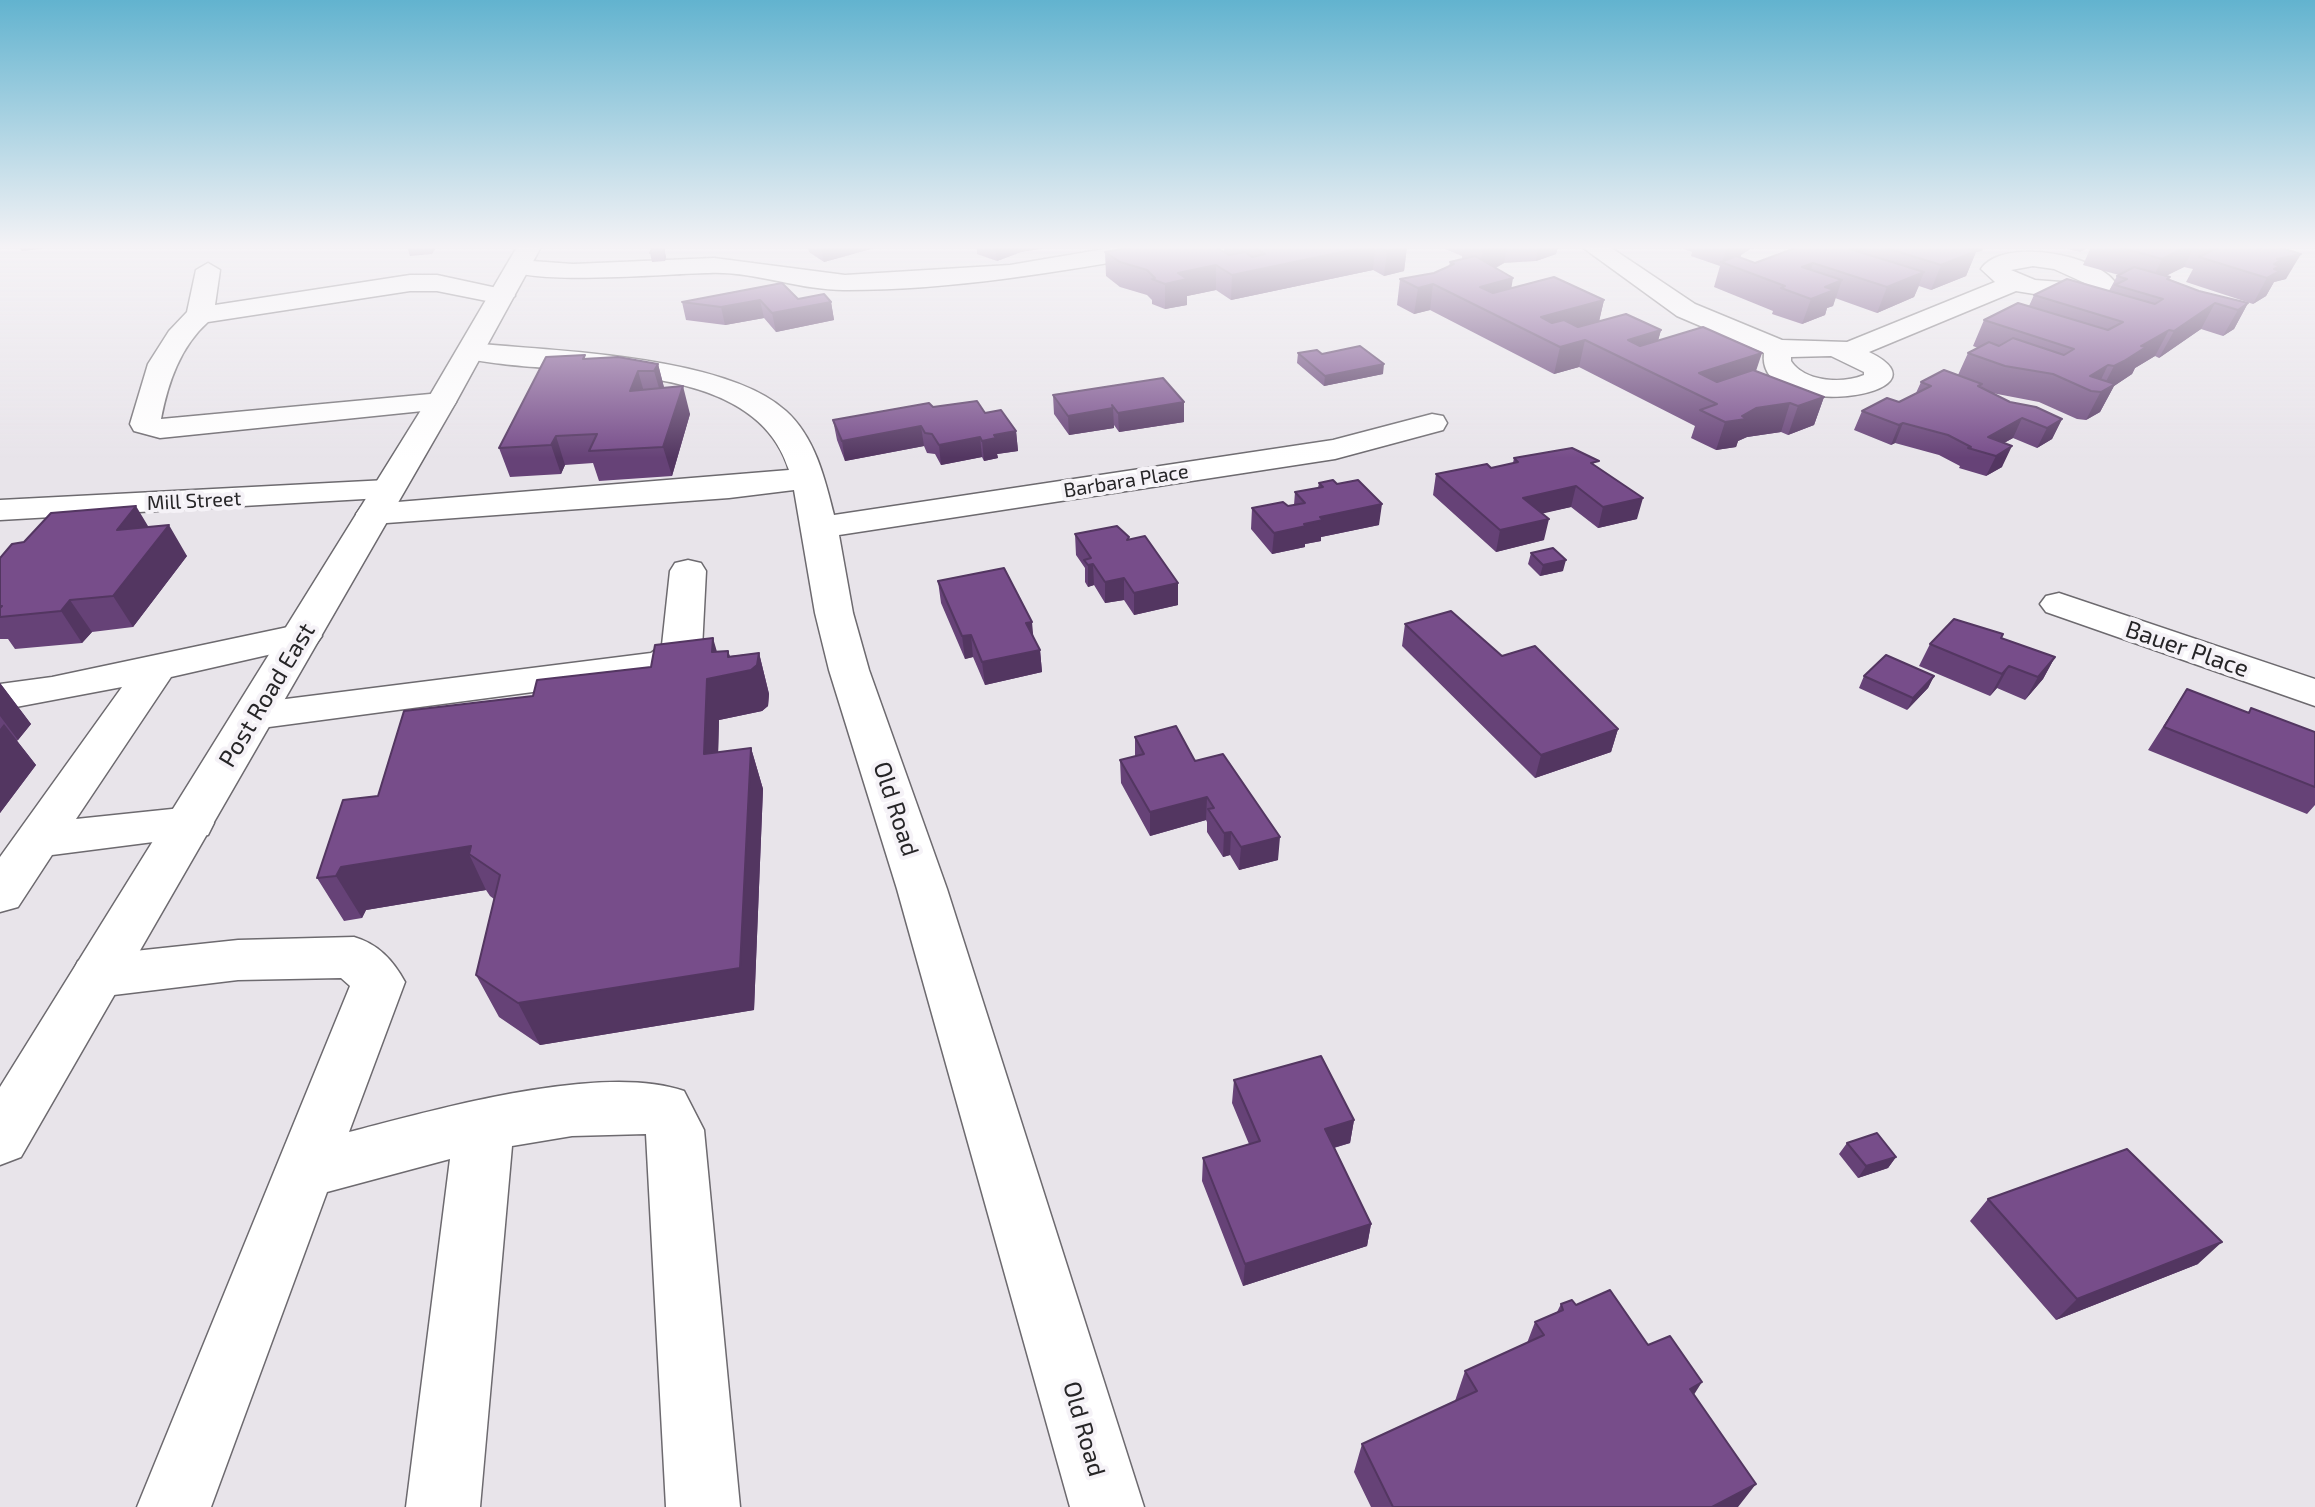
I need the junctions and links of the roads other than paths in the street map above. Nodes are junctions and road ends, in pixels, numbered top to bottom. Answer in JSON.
{"nodes":[{"id":1,"x":197,"y":317,"type":"edge"},
{"id":2,"x":490,"y":317,"type":"edge"},
{"id":3,"x":1703,"y":317,"type":"edge"},
{"id":4,"x":1930,"y":317,"type":"edge"},
{"id":5,"x":1778,"y":349,"type":"junction"},
{"id":6,"x":471,"y":351,"type":"junction"},
{"id":7,"x":1848,"y":351,"type":"junction"},
{"id":8,"x":441,"y":402,"type":"junction"},
{"id":9,"x":1432,"y":423,"type":"dead end"},
{"id":10,"x":808,"y":478,"type":"junction"},
{"id":11,"x":380,"y":502,"type":"junction"},
{"id":12,"x":76,"y":507,"type":"junction"},
{"id":13,"x":0,"y":510,"type":"edge"},
{"id":14,"x":817,"y":528,"type":"junction"},
{"id":15,"x":45,"y":543,"type":"edge"},
{"id":16,"x":688,"y":571,"type":"dead end"},
{"id":17,"x":2059,"y":604,"type":"dead end"},
{"id":18,"x":302,"y":636,"type":"junction"},
{"id":19,"x":158,"y":666,"type":"junction"},
{"id":20,"x":2315,"y":693,"type":"edge"},
{"id":21,"x":0,"y":697,"type":"edge"},
{"id":22,"x":254,"y":716,"type":"junction"},
{"id":23,"x":191,"y":823,"type":"junction"},
{"id":24,"x":38,"y":840,"type":"junction"},
{"id":25,"x":0,"y":894,"type":"edge"},
{"id":26,"x":97,"y":976,"type":"junction"},
{"id":27,"x":484,"y":1126,"type":"junction"},
{"id":28,"x":0,"y":1139,"type":"edge"},
{"id":29,"x":304,"y":1171,"type":"junction"},
{"id":30,"x":174,"y":1507,"type":"edge"},
{"id":31,"x":443,"y":1507,"type":"edge"},
{"id":32,"x":703,"y":1507,"type":"edge"},
{"id":33,"x":1107,"y":1507,"type":"edge"}],
"edges":[{"from":1,"to":8,"type":"street"},
{"from":2,"to":6,"type":"street","name":"Post Road East"},
{"from":3,"to":5,"type":"street"},
{"from":4,"to":7,"type":"street"},
{"from":5,"to":7,"type":"street"},
{"from":5,"to":7,"type":"street"},
{"from":6,"to":8,"type":"street","name":"Post Road East"},
{"from":6,"to":10,"type":"street","name":"Old Road"},
{"from":8,"to":11,"type":"street","name":"Post Road East"},
{"from":9,"to":14,"type":"street","name":"Barbara Place"},
{"from":10,"to":11,"type":"street","name":"Mill Street"},
{"from":10,"to":14,"type":"street","name":"Old Road"},
{"from":11,"to":12,"type":"street","name":"Mill Street"},
{"from":11,"to":18,"type":"street","name":"Post Road East"},
{"from":12,"to":13,"type":"street","name":"Mill Street"},
{"from":12,"to":15,"type":"street"},
{"from":14,"to":33,"type":"street","name":"Old Road"},
{"from":16,"to":22,"type":"street"},
{"from":17,"to":20,"type":"street","name":"Bauer Place"},
{"from":18,"to":19,"type":"street"},
{"from":18,"to":22,"type":"street","name":"Post Road East"},
{"from":19,"to":21,"type":"street"},
{"from":19,"to":24,"type":"street"},
{"from":22,"to":23,"type":"street","name":"Post Road East"},
{"from":23,"to":24,"type":"street"},
{"from":23,"to":26,"type":"street","name":"Post Road East"},
{"from":24,"to":25,"type":"street"},
{"from":26,"to":28,"type":"street","name":"Post Road East"},
{"from":26,"to":29,"type":"street"},
{"from":27,"to":29,"type":"street"},
{"from":27,"to":31,"type":"street"},
{"from":27,"to":32,"type":"street"},
{"from":29,"to":30,"type":"street"}]}
